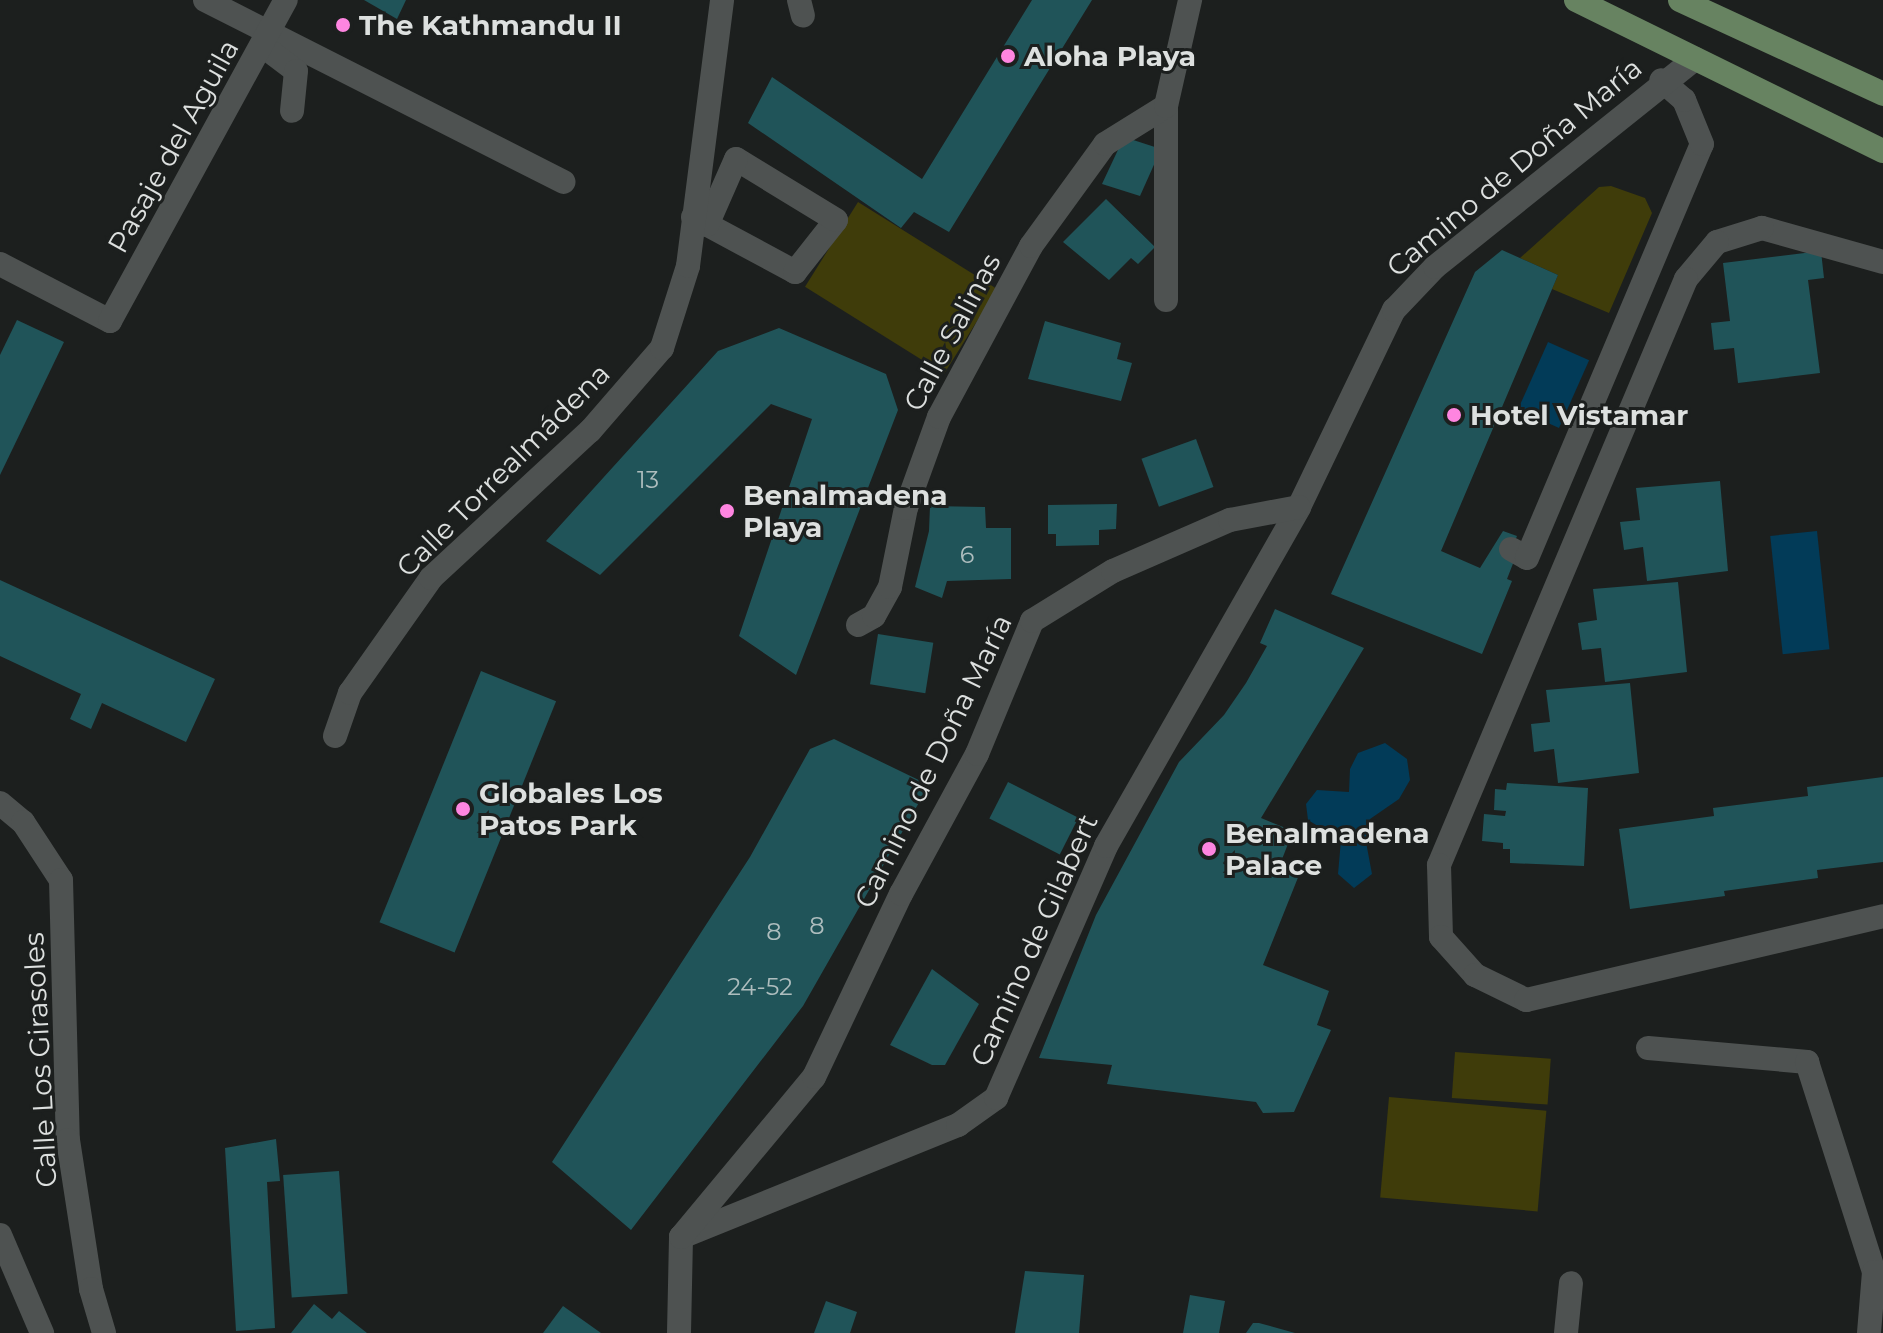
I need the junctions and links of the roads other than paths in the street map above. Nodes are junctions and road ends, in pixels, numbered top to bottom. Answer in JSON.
{"nodes":[{"id":1,"x":205,"y":0,"type":"edge"},
{"id":2,"x":286,"y":0,"type":"edge"},
{"id":3,"x":722,"y":0,"type":"edge"},
{"id":4,"x":1190,"y":0,"type":"edge"},
{"id":5,"x":1576,"y":0,"type":"edge"},
{"id":6,"x":1680,"y":0,"type":"edge"},
{"id":7,"x":267,"y":39,"type":"junction"},
{"id":8,"x":1695,"y":59,"type":"junction"},
{"id":9,"x":1661,"y":80,"type":"junction"},
{"id":10,"x":1883,"y":94,"type":"edge"},
{"id":11,"x":1166,"y":106,"type":"junction"},
{"id":12,"x":292,"y":111,"type":"dead end"},
{"id":13,"x":1883,"y":151,"type":"edge"},
{"id":14,"x":564,"y":182,"type":"dead end"},
{"id":15,"x":700,"y":221,"type":"junction"},
{"id":16,"x":1883,"y":262,"type":"edge"},
{"id":17,"x":0,"y":264,"type":"edge"},
{"id":18,"x":1166,"y":300,"type":"dead end"},
{"id":19,"x":1299,"y":507,"type":"junction"},
{"id":20,"x":1511,"y":549,"type":"dead end"},
{"id":21,"x":858,"y":625,"type":"dead end"},
{"id":22,"x":335,"y":736,"type":"dead end"},
{"id":23,"x":0,"y":803,"type":"edge"},
{"id":24,"x":1883,"y":916,"type":"edge"},
{"id":25,"x":1648,"y":1048,"type":"dead end"},
{"id":26,"x":0,"y":1235,"type":"edge"},
{"id":27,"x":681,"y":1237,"type":"junction"},
{"id":28,"x":1571,"y":1283,"type":"dead end"},
{"id":29,"x":42,"y":1333,"type":"edge"},
{"id":30,"x":104,"y":1333,"type":"edge"},
{"id":31,"x":679,"y":1333,"type":"edge"},
{"id":32,"x":1566,"y":1333,"type":"edge"},
{"id":33,"x":1869,"y":1333,"type":"edge"}],
"edges":[{"from":1,"to":7,"type":"street"},
{"from":2,"to":7,"type":"street","name":"Pasaje del Aguila"},
{"from":3,"to":15,"type":"street","name":"Calle Torrealmádena"},
{"from":4,"to":11,"type":"street"},
{"from":5,"to":8,"type":"main road"},
{"from":6,"to":10,"type":"main road"},
{"from":7,"to":12,"type":"street"},
{"from":7,"to":14,"type":"street"},
{"from":7,"to":17,"type":"street","name":"Pasaje del Aguila"},
{"from":8,"to":9,"type":"street","name":"Camino de Doña María"},
{"from":8,"to":13,"type":"main road"},
{"from":9,"to":19,"type":"street","name":"Camino de Doña María"},
{"from":9,"to":20,"type":"street"},
{"from":11,"to":18,"type":"street"},
{"from":11,"to":21,"type":"street","name":"Calle Salinas"},
{"from":15,"to":15,"type":"street"},
{"from":15,"to":22,"type":"street","name":"Calle Torrealmádena"},
{"from":16,"to":24,"type":"street"},
{"from":19,"to":27,"type":"street","name":"Camino de Doña María"},
{"from":19,"to":27,"type":"street","name":"Camino de Gilabert"},
{"from":23,"to":30,"type":"street","name":"Calle Los Girasoles"},
{"from":25,"to":33,"type":"street"},
{"from":26,"to":29,"type":"street"},
{"from":27,"to":31,"type":"street"},
{"from":28,"to":32,"type":"street"}]}
